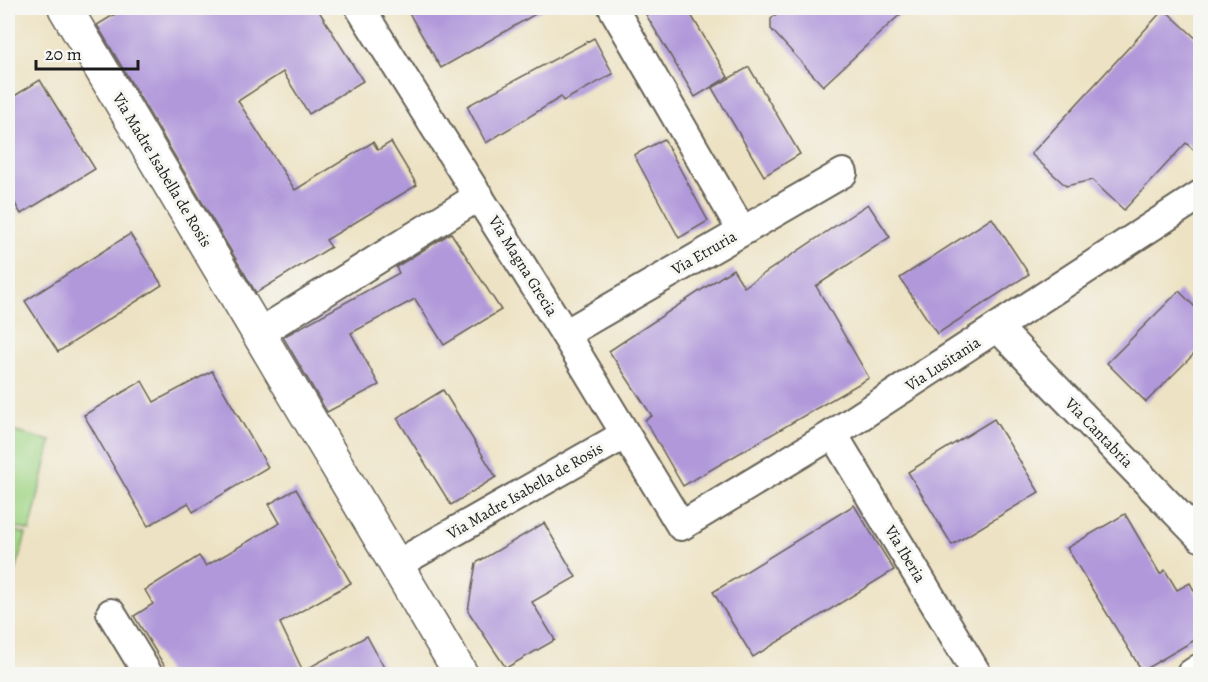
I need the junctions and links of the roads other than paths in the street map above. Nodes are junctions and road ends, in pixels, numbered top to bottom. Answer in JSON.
{"nodes":[{"id":1,"x":64,"y":8,"type":"edge"},
{"id":2,"x":360,"y":8,"type":"edge"},
{"id":3,"x":613,"y":8,"type":"edge"},
{"id":4,"x":843,"y":173,"type":"dead end"},
{"id":5,"x":1200,"y":195,"type":"edge"},
{"id":6,"x":479,"y":196,"type":"junction"},
{"id":7,"x":742,"y":231,"type":"junction"},
{"id":8,"x":998,"y":328,"type":"junction"},
{"id":9,"x":259,"y":333,"type":"junction"},
{"id":10,"x":565,"y":334,"type":"junction"},
{"id":11,"x":834,"y":434,"type":"junction"},
{"id":12,"x":624,"y":435,"type":"junction"},
{"id":13,"x":681,"y":526,"type":"joint"},
{"id":14,"x":1200,"y":537,"type":"edge"},
{"id":15,"x":396,"y":565,"type":"junction"},
{"id":16,"x":111,"y":614,"type":"dead end"},
{"id":17,"x":1200,"y":668,"type":"edge"},
{"id":18,"x":148,"y":675,"type":"edge"},
{"id":19,"x":461,"y":675,"type":"edge"},
{"id":20,"x":977,"y":675,"type":"edge"},
{"id":21,"x":1191,"y":675,"type":"edge"}],
"edges":[{"from":1,"to":9,"type":"street","name":"Via Madre Isabella de Rosis"},
{"from":2,"to":6,"type":"street","name":"Via Magna Grecia"},
{"from":3,"to":7,"type":"street"},
{"from":4,"to":7,"type":"street","name":"Via Etruria"},
{"from":5,"to":8,"type":"street","name":"Via Lusitania"},
{"from":6,"to":9,"type":"street"},
{"from":6,"to":10,"type":"street","name":"Via Magna Grecia"},
{"from":7,"to":10,"type":"street","name":"Via Etruria"},
{"from":8,"to":11,"type":"street","name":"Via Lusitania"},
{"from":8,"to":14,"type":"street","name":"Via Cantabria"},
{"from":9,"to":15,"type":"street","name":"Via Madre Isabella de Rosis"},
{"from":10,"to":12,"type":"street","name":"Via Magna Grecia"},
{"from":11,"to":13,"type":"street","name":"Via Lusitania"},
{"from":11,"to":20,"type":"street","name":"Via Iberia"},
{"from":12,"to":13,"type":"street","name":"Via Magna Grecia"},
{"from":12,"to":15,"type":"street","name":"Via Madre Isabella de Rosis"},
{"from":15,"to":19,"type":"street","name":"Via Madre Isabella de Rosis"},
{"from":16,"to":18,"type":"street"},
{"from":17,"to":21,"type":"street"}]}
